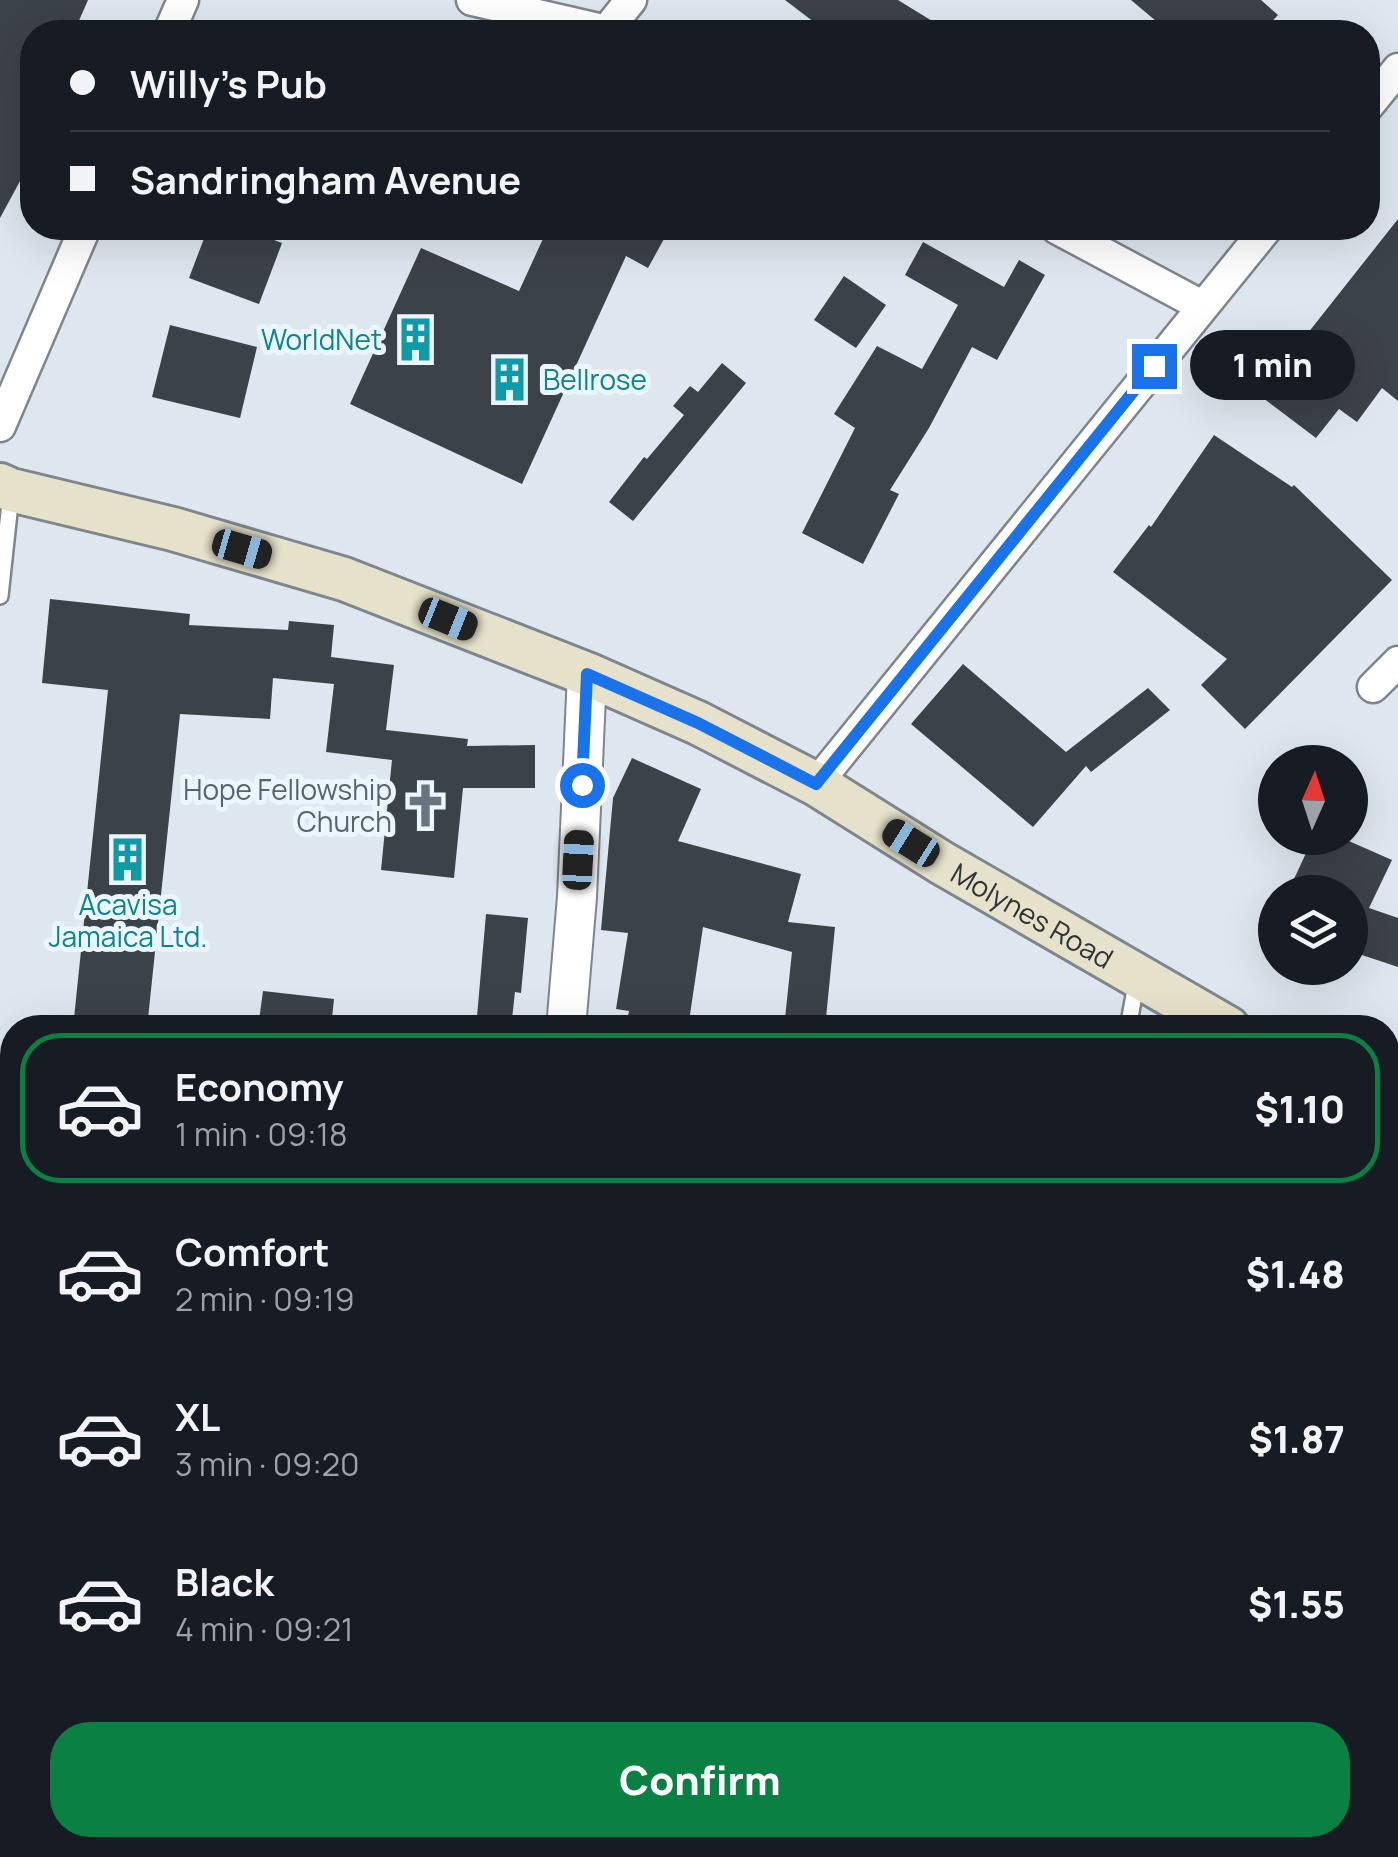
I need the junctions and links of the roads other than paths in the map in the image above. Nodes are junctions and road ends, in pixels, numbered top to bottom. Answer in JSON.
{"nodes":[{"id":1,"x":472,"y":0,"type":"edge"},
{"id":2,"x":561,"y":20,"type":"edge"},
{"id":3,"x":1398,"y":69,"type":"edge"},
{"id":4,"x":1380,"y":91,"type":"edge"},
{"id":5,"x":80,"y":240,"type":"edge"},
{"id":6,"x":1078,"y":240,"type":"edge"},
{"id":7,"x":1257,"y":240,"type":"edge"},
{"id":8,"x":1202,"y":306,"type":"junction"},
{"id":9,"x":0,"y":426,"type":"edge"},
{"id":10,"x":6,"y":488,"type":"edge"},
{"id":11,"x":0,"y":596,"type":"edge"},
{"id":12,"x":1398,"y":662,"type":"edge"},
{"id":13,"x":587,"y":674,"type":"junction"},
{"id":14,"x":1373,"y":687,"type":"dead end"},
{"id":15,"x":816,"y":784,"type":"junction"},
{"id":16,"x":1137,"y":976,"type":"junction"},
{"id":17,"x":567,"y":1015,"type":"edge"},
{"id":18,"x":1130,"y":1015,"type":"edge"},
{"id":19,"x":1205,"y":1015,"type":"edge"}],
"edges":[{"from":1,"to":2,"type":"street"},
{"from":3,"to":4,"type":"street"},
{"from":5,"to":9,"type":"street"},
{"from":6,"to":8,"type":"street"},
{"from":7,"to":8,"type":"street"},
{"from":8,"to":15,"type":"street"},
{"from":10,"to":11,"type":"lane"},
{"from":10,"to":13,"type":"main road","name":"Molynes Road"},
{"from":12,"to":14,"type":"street"},
{"from":13,"to":15,"type":"main road","name":"Molynes Road"},
{"from":13,"to":17,"type":"street"},
{"from":15,"to":16,"type":"main road","name":"Molynes Road"},
{"from":16,"to":18,"type":"lane"},
{"from":16,"to":19,"type":"main road","name":"Molynes Road"}]}
